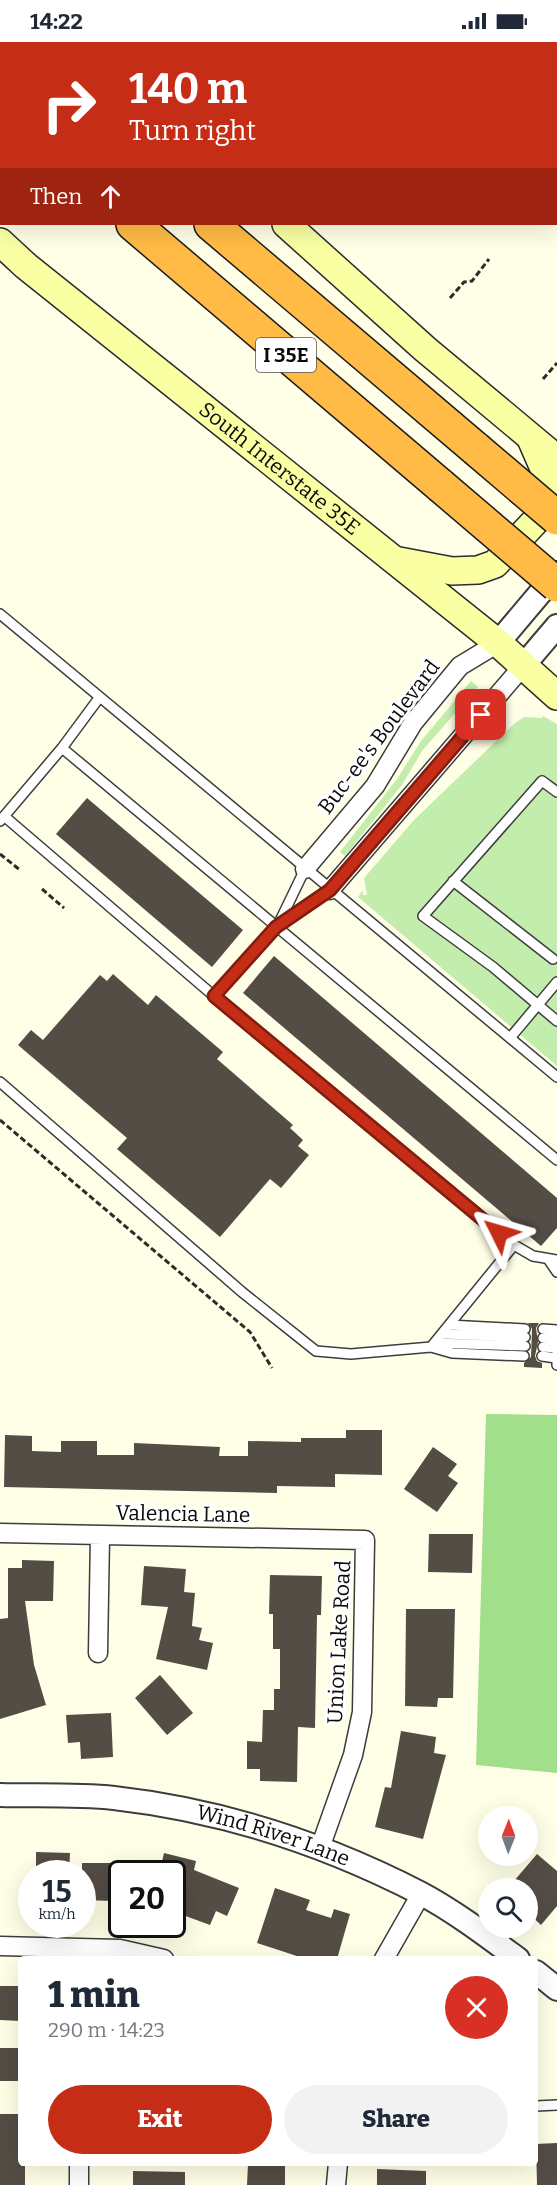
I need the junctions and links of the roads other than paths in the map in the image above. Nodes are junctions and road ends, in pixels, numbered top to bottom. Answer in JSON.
{"nodes":[{"id":1,"x":133,"y":225,"type":"edge"},
{"id":2,"x":213,"y":225,"type":"edge"},
{"id":3,"x":286,"y":225,"type":"edge"},
{"id":4,"x":0,"y":242,"type":"edge"},
{"id":5,"x":530,"y":437,"type":"junction"},
{"id":6,"x":557,"y":459,"type":"edge"},
{"id":7,"x":557,"y":518,"type":"edge"},
{"id":8,"x":395,"y":560,"type":"junction"},
{"id":9,"x":557,"y":573,"type":"edge"},
{"id":10,"x":557,"y":585,"type":"edge"},
{"id":11,"x":0,"y":614,"type":"edge"},
{"id":12,"x":557,"y":626,"type":"edge"},
{"id":13,"x":498,"y":643,"type":"junction"},
{"id":14,"x":523,"y":666,"type":"junction"},
{"id":15,"x":557,"y":696,"type":"edge"},
{"id":16,"x":99,"y":698,"type":"junction"},
{"id":17,"x":62,"y":748,"type":"junction"},
{"id":18,"x":557,"y":792,"type":"edge"},
{"id":19,"x":2,"y":818,"type":"edge"},
{"id":20,"x":305,"y":869,"type":"junction"},
{"id":21,"x":453,"y":881,"type":"junction"},
{"id":22,"x":330,"y":890,"type":"junction"},
{"id":23,"x":276,"y":927,"type":"junction"},
{"id":24,"x":556,"y":959,"type":"edge"},
{"id":25,"x":557,"y":982,"type":"edge"},
{"id":26,"x":214,"y":996,"type":"junction"},
{"id":27,"x":537,"y":1005,"type":"junction"},
{"id":28,"x":557,"y":1021,"type":"edge"},
{"id":29,"x":510,"y":1038,"type":"junction"},
{"id":30,"x":557,"y":1077,"type":"edge"},
{"id":31,"x":0,"y":1082,"type":"edge"},
{"id":32,"x":557,"y":1160,"type":"edge"},
{"id":33,"x":514,"y":1245,"type":"junction"},
{"id":34,"x":553,"y":1260,"type":"edge"},
{"id":35,"x":557,"y":1272,"type":"edge"},
{"id":36,"x":449,"y":1325,"type":"junction"},
{"id":37,"x":557,"y":1330,"type":"edge"},
{"id":38,"x":442,"y":1334,"type":"junction"},
{"id":39,"x":557,"y":1339,"type":"edge"},
{"id":40,"x":525,"y":1342,"type":"junction"},
{"id":41,"x":543,"y":1343,"type":"junction"},
{"id":42,"x":433,"y":1345,"type":"junction"},
{"id":43,"x":557,"y":1354,"type":"edge"},
{"id":44,"x":0,"y":1533,"type":"edge"},
{"id":45,"x":100,"y":1536,"type":"junction"},
{"id":46,"x":365,"y":1540,"type":"joint"},
{"id":47,"x":98,"y":1653,"type":"dead end"},
{"id":48,"x":0,"y":1796,"type":"edge"},
{"id":49,"x":320,"y":1848,"type":"junction"},
{"id":50,"x":421,"y":1894,"type":"junction"},
{"id":51,"x":0,"y":1946,"type":"edge"},
{"id":52,"x":85,"y":1954,"type":"edge"},
{"id":53,"x":151,"y":1956,"type":"edge"},
{"id":54,"x":386,"y":1956,"type":"edge"},
{"id":55,"x":514,"y":1956,"type":"edge"},
{"id":56,"x":557,"y":2105,"type":"edge"},
{"id":57,"x":538,"y":2106,"type":"edge"},
{"id":58,"x":80,"y":2166,"type":"edge"},
{"id":59,"x":338,"y":2166,"type":"edge"},
{"id":60,"x":79,"y":2185,"type":"edge"},
{"id":61,"x":336,"y":2185,"type":"edge"}],
"edges":[{"from":1,"to":10,"type":"highway","number":"I 35E","bridge":true},
{"from":2,"to":7,"type":"highway","number":"I 35E","bridge":true},
{"from":3,"to":5,"type":"main road"},
{"from":4,"to":8,"type":"main road","name":"South Interstate 35E"},
{"from":5,"to":6,"type":"main road"},
{"from":5,"to":8,"type":"main road"},
{"from":8,"to":13,"type":"main road","name":"South Interstate 35E"},
{"from":9,"to":13,"type":"street"},
{"from":11,"to":16,"type":"lane"},
{"from":12,"to":14,"type":"street"},
{"from":13,"to":14,"type":"main road","name":"South Interstate 35E"},
{"from":13,"to":20,"type":"street","name":"Buc-ee's Boulevard"},
{"from":14,"to":15,"type":"main road","name":"South Interstate 35E"},
{"from":14,"to":22,"type":"street"},
{"from":16,"to":17,"type":"lane"},
{"from":16,"to":20,"type":"lane"},
{"from":17,"to":19,"type":"lane"},
{"from":17,"to":23,"type":"lane"},
{"from":18,"to":21,"type":"lane"},
{"from":19,"to":26,"type":"lane"},
{"from":20,"to":22,"type":"lane"},
{"from":20,"to":23,"type":"lane"},
{"from":21,"to":24,"type":"lane"},
{"from":21,"to":27,"type":"lane"},
{"from":22,"to":23,"type":"lane"},
{"from":22,"to":29,"type":"lane"},
{"from":23,"to":26,"type":"lane"},
{"from":23,"to":32,"type":"lane"},
{"from":25,"to":27,"type":"lane"},
{"from":26,"to":33,"type":"lane"},
{"from":27,"to":28,"type":"lane"},
{"from":27,"to":29,"type":"lane"},
{"from":29,"to":30,"type":"lane"},
{"from":31,"to":42,"type":"lane"},
{"from":33,"to":34,"type":"lane"},
{"from":33,"to":36,"type":"lane"},
{"from":34,"to":35,"type":"lane"},
{"from":36,"to":38,"type":"lane"},
{"from":36,"to":40,"type":"lane"},
{"from":37,"to":41,"type":"lane"},
{"from":38,"to":40,"type":"lane"},
{"from":38,"to":42,"type":"lane"},
{"from":39,"to":41,"type":"lane"},
{"from":40,"to":42,"type":"lane"},
{"from":41,"to":43,"type":"lane"},
{"from":44,"to":45,"type":"street","name":"Valencia Lane"},
{"from":45,"to":46,"type":"street","name":"Valencia Lane"},
{"from":45,"to":47,"type":"street"},
{"from":46,"to":49,"type":"street","name":"Union Lake Road"},
{"from":48,"to":49,"type":"street","name":"Wind River Lane"},
{"from":49,"to":50,"type":"street","name":"Wind River Lane"},
{"from":50,"to":54,"type":"street"},
{"from":50,"to":55,"type":"street","name":"Wind River Lane"},
{"from":51,"to":52,"type":"street"},
{"from":52,"to":53,"type":"street"},
{"from":56,"to":57,"type":"lane"},
{"from":58,"to":60,"type":"street"},
{"from":59,"to":61,"type":"street"}]}
